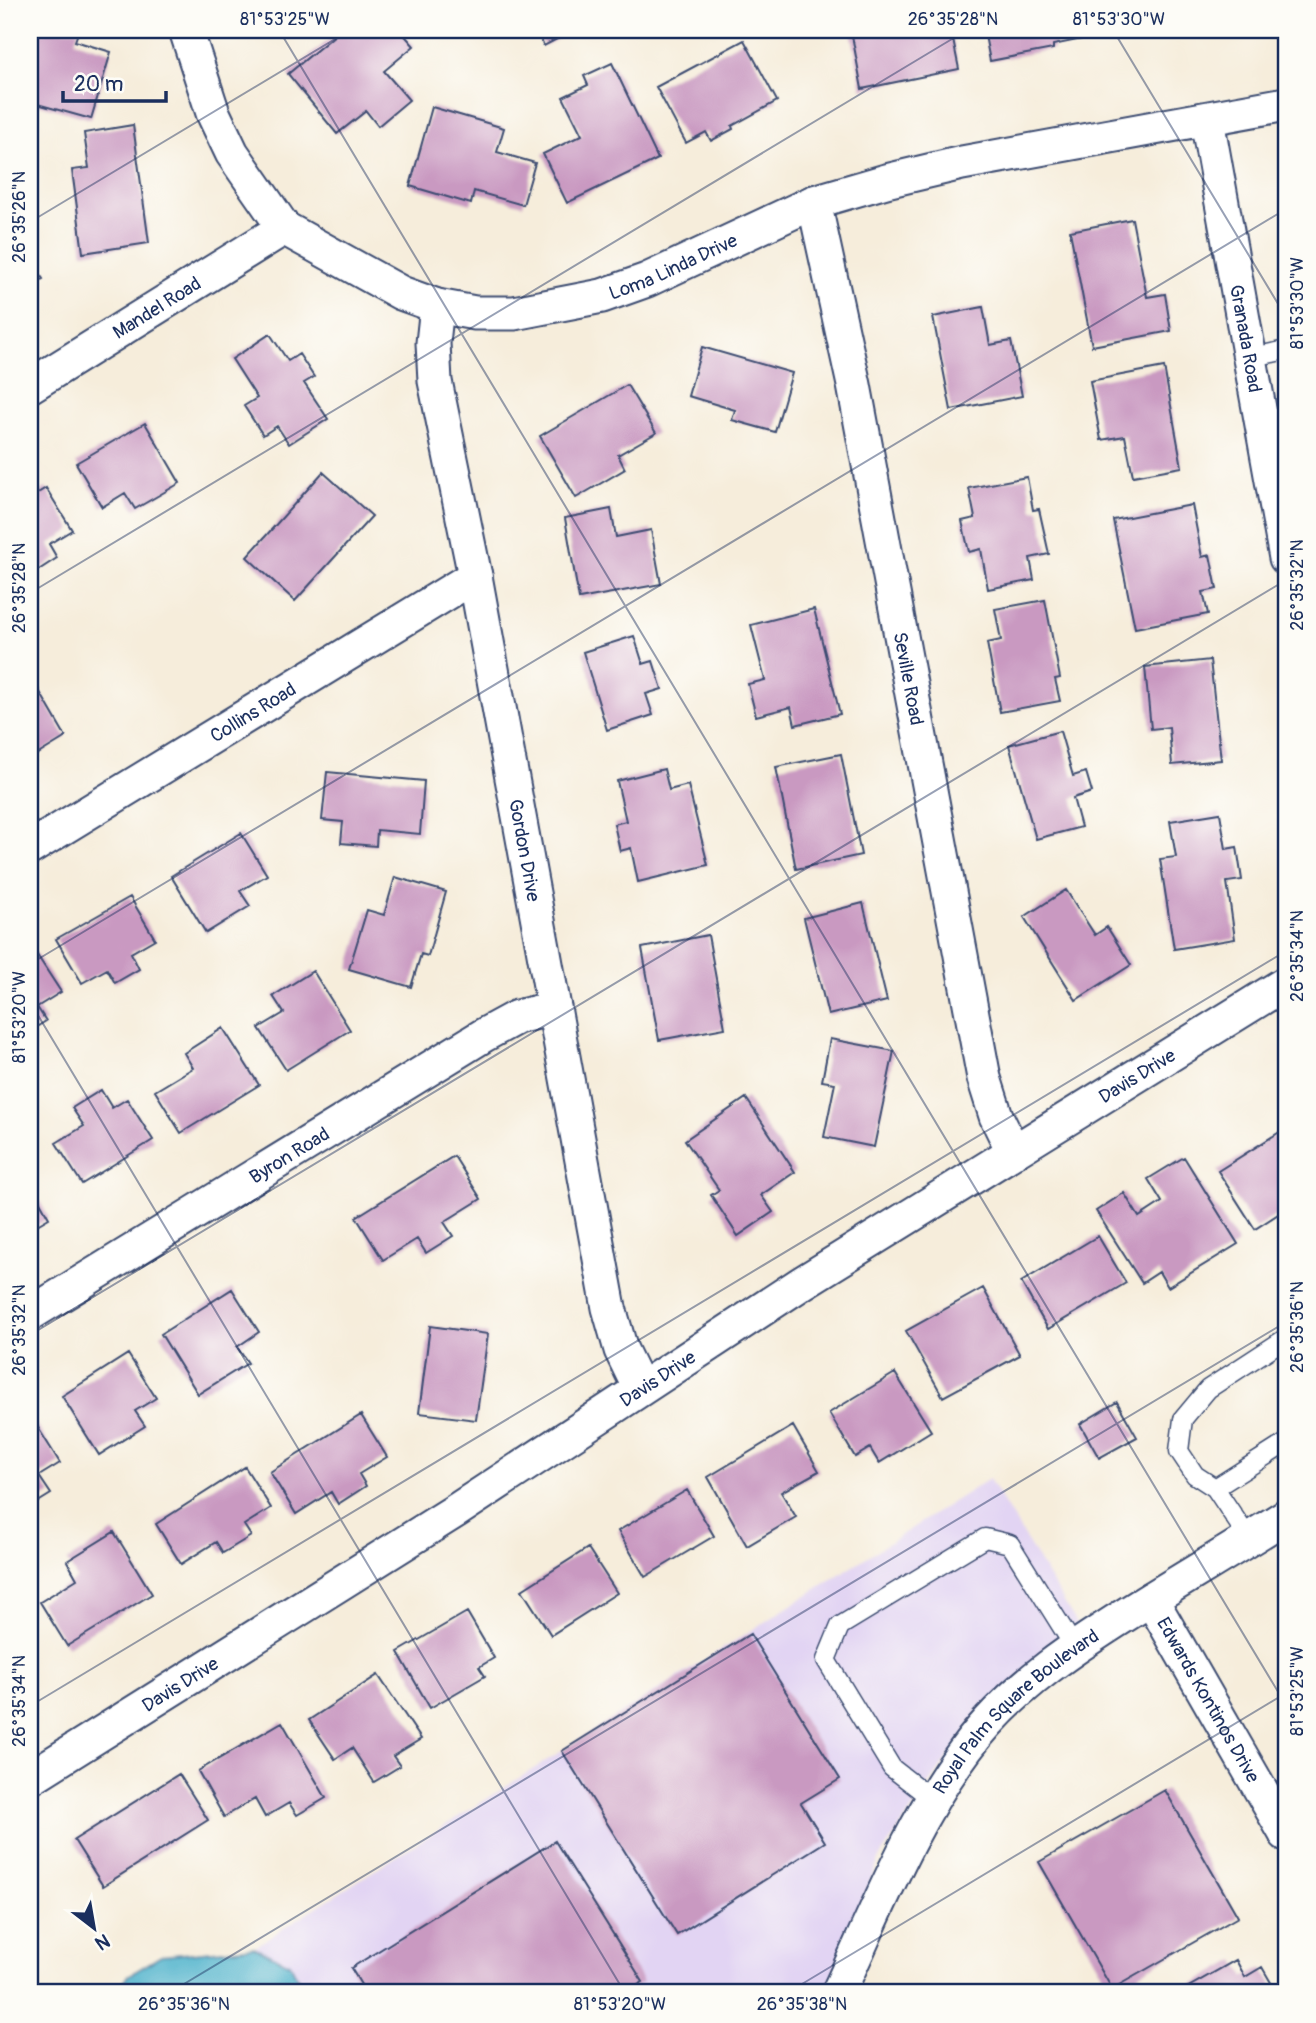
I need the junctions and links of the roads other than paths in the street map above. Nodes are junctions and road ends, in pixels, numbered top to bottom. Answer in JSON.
{"nodes":[{"id":1,"x":186,"y":30,"type":"edge"},
{"id":2,"x":1286,"y":104,"type":"edge"},
{"id":3,"x":1207,"y":120,"type":"junction"},
{"id":4,"x":814,"y":202,"type":"junction"},
{"id":5,"x":284,"y":228,"type":"junction"},
{"id":6,"x":437,"y":306,"type":"junction"},
{"id":7,"x":1286,"y":350,"type":"edge"},
{"id":8,"x":1249,"y":358,"type":"junction"},
{"id":9,"x":30,"y":386,"type":"edge"},
{"id":10,"x":1286,"y":558,"type":"edge"},
{"id":11,"x":475,"y":576,"type":"junction"},
{"id":12,"x":30,"y":848,"type":"edge"},
{"id":13,"x":1286,"y":983,"type":"edge"},
{"id":14,"x":554,"y":1009,"type":"junction"},
{"id":15,"x":1013,"y":1151,"type":"junction"},
{"id":16,"x":30,"y":1314,"type":"edge"},
{"id":17,"x":1286,"y":1338,"type":"edge"},
{"id":18,"x":639,"y":1389,"type":"junction"},
{"id":19,"x":1286,"y":1443,"type":"edge"},
{"id":20,"x":1214,"y":1488,"type":"junction"},
{"id":21,"x":1286,"y":1516,"type":"edge"},
{"id":22,"x":1249,"y":1539,"type":"junction"},
{"id":23,"x":1152,"y":1599,"type":"junction"},
{"id":24,"x":1074,"y":1648,"type":"junction"},
{"id":25,"x":30,"y":1778,"type":"edge"},
{"id":26,"x":932,"y":1799,"type":"junction"},
{"id":27,"x":1286,"y":1834,"type":"edge"},
{"id":28,"x":838,"y":1993,"type":"edge"}],
"edges":[{"from":1,"to":5,"type":"street","name":"Loma Linda Drive"},
{"from":2,"to":3,"type":"street","name":"Loma Linda Drive"},
{"from":3,"to":4,"type":"street","name":"Loma Linda Drive"},
{"from":3,"to":8,"type":"street","name":"Granada Road"},
{"from":4,"to":6,"type":"street","name":"Loma Linda Drive"},
{"from":4,"to":15,"type":"street","name":"Seville Road"},
{"from":5,"to":6,"type":"street","name":"Loma Linda Drive"},
{"from":5,"to":9,"type":"street","name":"Mandel Road"},
{"from":6,"to":11,"type":"street","name":"Gordon Drive"},
{"from":7,"to":8,"type":"lane"},
{"from":8,"to":10,"type":"street","name":"Granada Road"},
{"from":11,"to":12,"type":"street","name":"Collins Road"},
{"from":11,"to":14,"type":"street","name":"Gordon Drive"},
{"from":13,"to":15,"type":"street","name":"Davis Drive"},
{"from":14,"to":16,"type":"street","name":"Byron Road"},
{"from":14,"to":18,"type":"street","name":"Gordon Drive"},
{"from":15,"to":18,"type":"street","name":"Davis Drive"},
{"from":17,"to":20,"type":"lane"},
{"from":18,"to":25,"type":"street","name":"Davis Drive"},
{"from":19,"to":20,"type":"lane"},
{"from":20,"to":22,"type":"lane"},
{"from":21,"to":22,"type":"street","name":"Royal Palm Square Boulevard"},
{"from":22,"to":23,"type":"street","name":"Royal Palm Square Boulevard"},
{"from":23,"to":24,"type":"street","name":"Royal Palm Square Boulevard"},
{"from":23,"to":27,"type":"street","name":"Edwards Kontinos Drive"},
{"from":24,"to":26,"type":"street","name":"Royal Palm Square Boulevard"},
{"from":24,"to":26,"type":"lane"},
{"from":26,"to":28,"type":"street","name":"Royal Palm Square Boulevard"}]}
